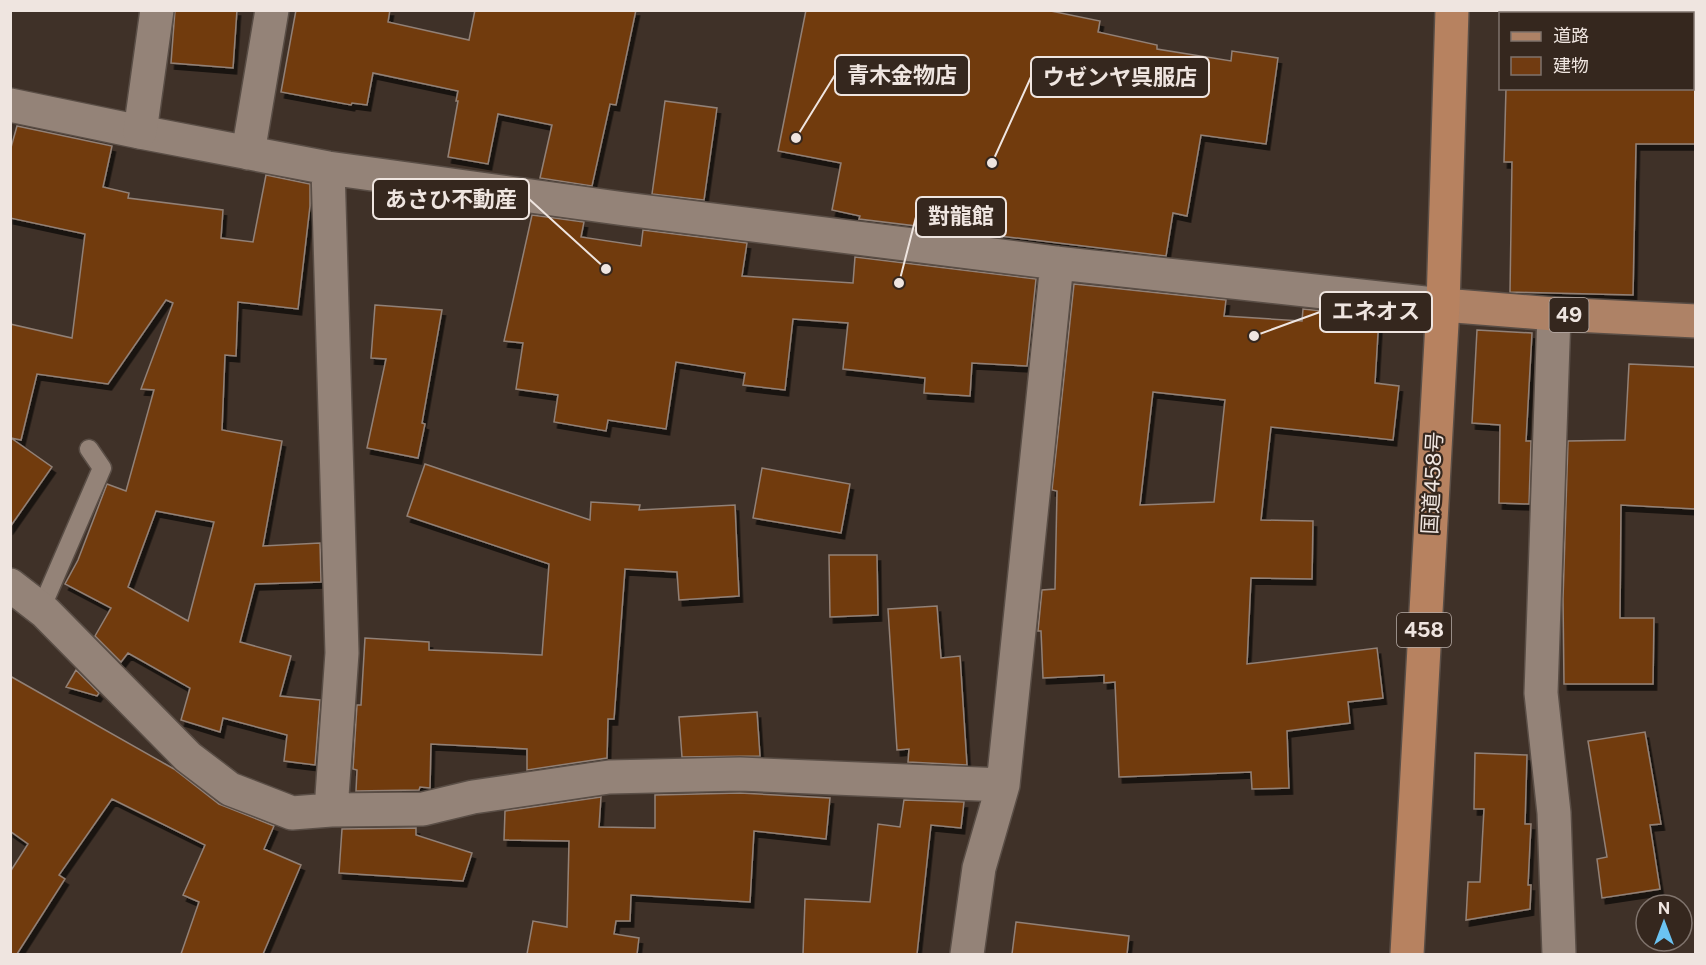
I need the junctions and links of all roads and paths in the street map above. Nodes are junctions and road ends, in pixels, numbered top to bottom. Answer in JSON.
{"nodes":[{"id":1,"x":157,"y":10,"type":"edge"},
{"id":2,"x":272,"y":10,"type":"edge"},
{"id":3,"x":1452,"y":10,"type":"edge"},
{"id":4,"x":10,"y":105,"type":"edge"},
{"id":5,"x":140,"y":132,"type":"junction"},
{"id":6,"x":248,"y":153,"type":"junction"},
{"id":7,"x":328,"y":168,"type":"junction"},
{"id":8,"x":1057,"y":263,"type":"junction"},
{"id":9,"x":1443,"y":305,"type":"junction"},
{"id":10,"x":1554,"y":314,"type":"junction"},
{"id":11,"x":1695,"y":321,"type":"edge"},
{"id":12,"x":89,"y":449,"type":"dead end"},
{"id":13,"x":10,"y":585,"type":"edge"},
{"id":14,"x":41,"y":609,"type":"junction"},
{"id":15,"x":1003,"y":785,"type":"junction"},
{"id":16,"x":331,"y":810,"type":"junction"},
{"id":17,"x":967,"y":954,"type":"edge"},
{"id":18,"x":1407,"y":954,"type":"edge"},
{"id":19,"x":1558,"y":954,"type":"edge"}],
"edges":[{"from":1,"to":5,"type":"street"},
{"from":2,"to":6,"type":"street"},
{"from":3,"to":9,"type":"highway","name":"国道458号","number":"458"},
{"from":4,"to":5,"type":"street"},
{"from":5,"to":6,"type":"street"},
{"from":6,"to":7,"type":"street"},
{"from":7,"to":8,"type":"street"},
{"from":7,"to":16,"type":"street"},
{"from":8,"to":9,"type":"street"},
{"from":8,"to":15,"type":"street"},
{"from":9,"to":10,"type":"main road","number":"49"},
{"from":9,"to":18,"type":"highway","name":"国道458号","number":"458"},
{"from":10,"to":11,"type":"main road","number":"49"},
{"from":10,"to":19,"type":"street"},
{"from":12,"to":14,"type":"lane"},
{"from":13,"to":14,"type":"street"},
{"from":14,"to":16,"type":"street"},
{"from":15,"to":16,"type":"street"},
{"from":15,"to":17,"type":"street"}]}
